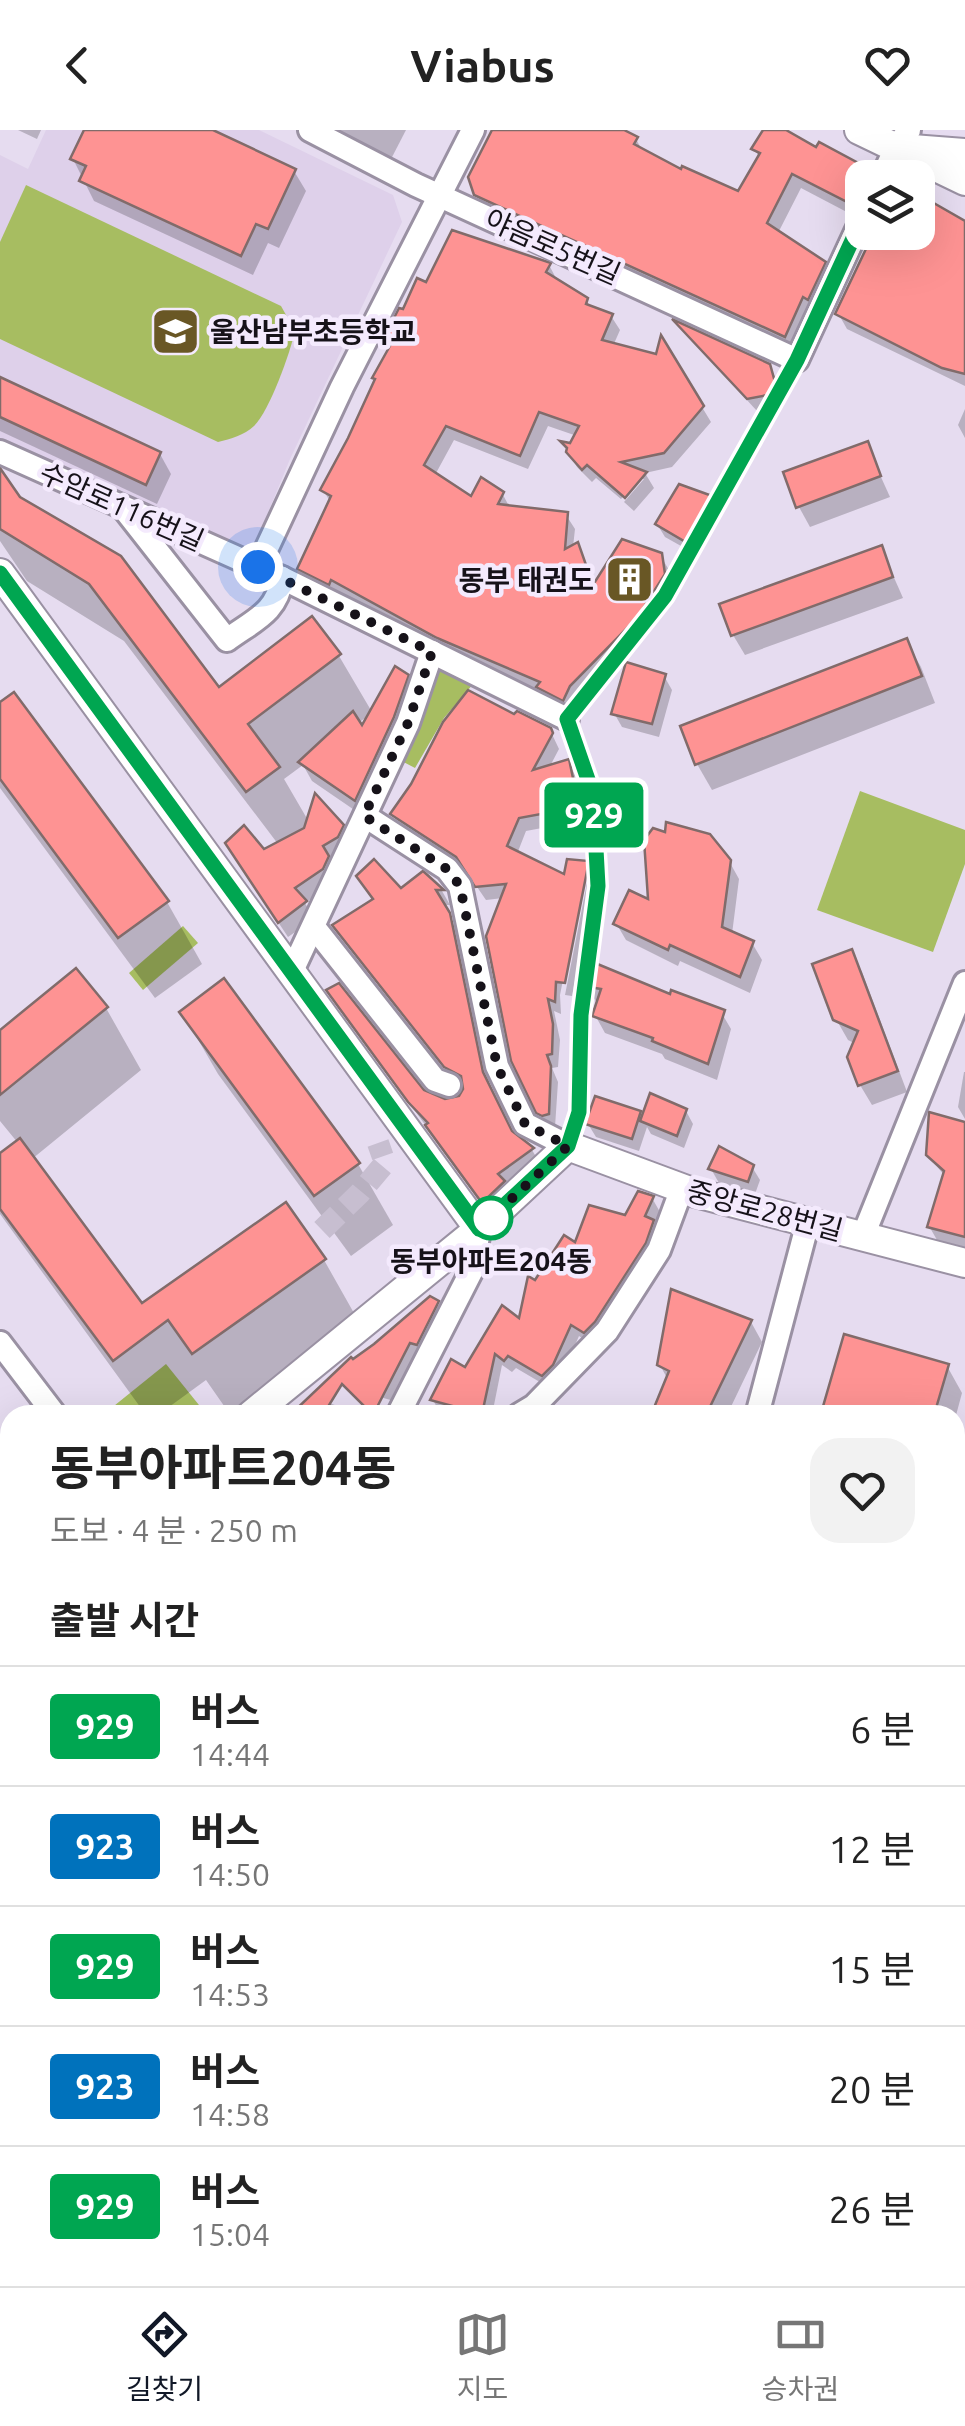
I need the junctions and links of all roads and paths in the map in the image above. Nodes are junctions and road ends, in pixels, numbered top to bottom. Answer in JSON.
{"nodes":[{"id":1,"x":310,"y":130,"type":"edge"},
{"id":2,"x":473,"y":130,"type":"edge"},
{"id":3,"x":859,"y":130,"type":"edge"},
{"id":4,"x":950,"y":130,"type":"edge"},
{"id":5,"x":902,"y":139,"type":"edge"},
{"id":6,"x":965,"y":151,"type":"edge"},
{"id":7,"x":965,"y":182,"type":"edge"},
{"id":8,"x":440,"y":196,"type":"junction"},
{"id":9,"x":848,"y":250,"type":"edge"},
{"id":10,"x":0,"y":452,"type":"edge"},
{"id":11,"x":123,"y":507,"type":"junction"},
{"id":12,"x":173,"y":529,"type":"junction"},
{"id":13,"x":152,"y":545,"type":"junction"},
{"id":14,"x":258,"y":567,"type":"junction"},
{"id":15,"x":0,"y":574,"type":"edge"},
{"id":16,"x":282,"y":578,"type":"junction"},
{"id":17,"x":432,"y":652,"type":"junction"},
{"id":18,"x":567,"y":719,"type":"dead end"},
{"id":19,"x":364,"y":816,"type":"junction"},
{"id":20,"x":314,"y":926,"type":"junction"},
{"id":21,"x":291,"y":972,"type":"junction"},
{"id":22,"x":965,"y":983,"type":"edge"},
{"id":23,"x":449,"y":1085,"type":"dead end"},
{"id":24,"x":568,"y":1146,"type":"junction"},
{"id":25,"x":682,"y":1188,"type":"junction"},
{"id":26,"x":808,"y":1222,"type":"junction"},
{"id":27,"x":479,"y":1229,"type":"junction"},
{"id":28,"x":863,"y":1236,"type":"junction"},
{"id":29,"x":965,"y":1263,"type":"edge"},
{"id":30,"x":0,"y":1343,"type":"edge"},
{"id":31,"x":48,"y":1405,"type":"edge"},
{"id":32,"x":262,"y":1405,"type":"edge"},
{"id":33,"x":403,"y":1405,"type":"edge"},
{"id":34,"x":535,"y":1405,"type":"edge"},
{"id":35,"x":760,"y":1405,"type":"edge"}],
"edges":[{"from":1,"to":8,"type":"street","name":"야음로5번길"},
{"from":2,"to":8,"type":"street"},
{"from":3,"to":5,"type":"street"},
{"from":4,"to":6,"type":"street"},
{"from":5,"to":6,"type":"street"},
{"from":5,"to":7,"type":"street"},
{"from":8,"to":9,"type":"street","name":"야음로5번길"},
{"from":8,"to":14,"type":"street"},
{"from":10,"to":11,"type":"street","name":"수암로116번길"},
{"from":11,"to":12,"type":"street","name":"수암로116번길"},
{"from":11,"to":13,"type":"street"},
{"from":12,"to":13,"type":"street"},
{"from":12,"to":14,"type":"street","name":"수암로116번길"},
{"from":13,"to":16,"type":"street"},
{"from":14,"to":16,"type":"street","name":"수암로116번길"},
{"from":15,"to":21,"type":"street"},
{"from":16,"to":17,"type":"street","name":"수암로116번길"},
{"from":17,"to":18,"type":"street","name":"수암로116번길"},
{"from":17,"to":19,"type":"street"},
{"from":19,"to":20,"type":"street"},
{"from":19,"to":24,"type":"street"},
{"from":20,"to":21,"type":"street"},
{"from":20,"to":23,"type":"street"},
{"from":21,"to":27,"type":"street"},
{"from":22,"to":28,"type":"street"},
{"from":24,"to":25,"type":"street","name":"중앙로28번길"},
{"from":24,"to":27,"type":"street"},
{"from":25,"to":26,"type":"street","name":"중앙로28번길"},
{"from":25,"to":34,"type":"street"},
{"from":26,"to":28,"type":"street","name":"중앙로28번길"},
{"from":26,"to":35,"type":"street"},
{"from":27,"to":32,"type":"street"},
{"from":27,"to":33,"type":"street"},
{"from":28,"to":29,"type":"street","name":"중앙로28번길"},
{"from":30,"to":31,"type":"street"}]}
